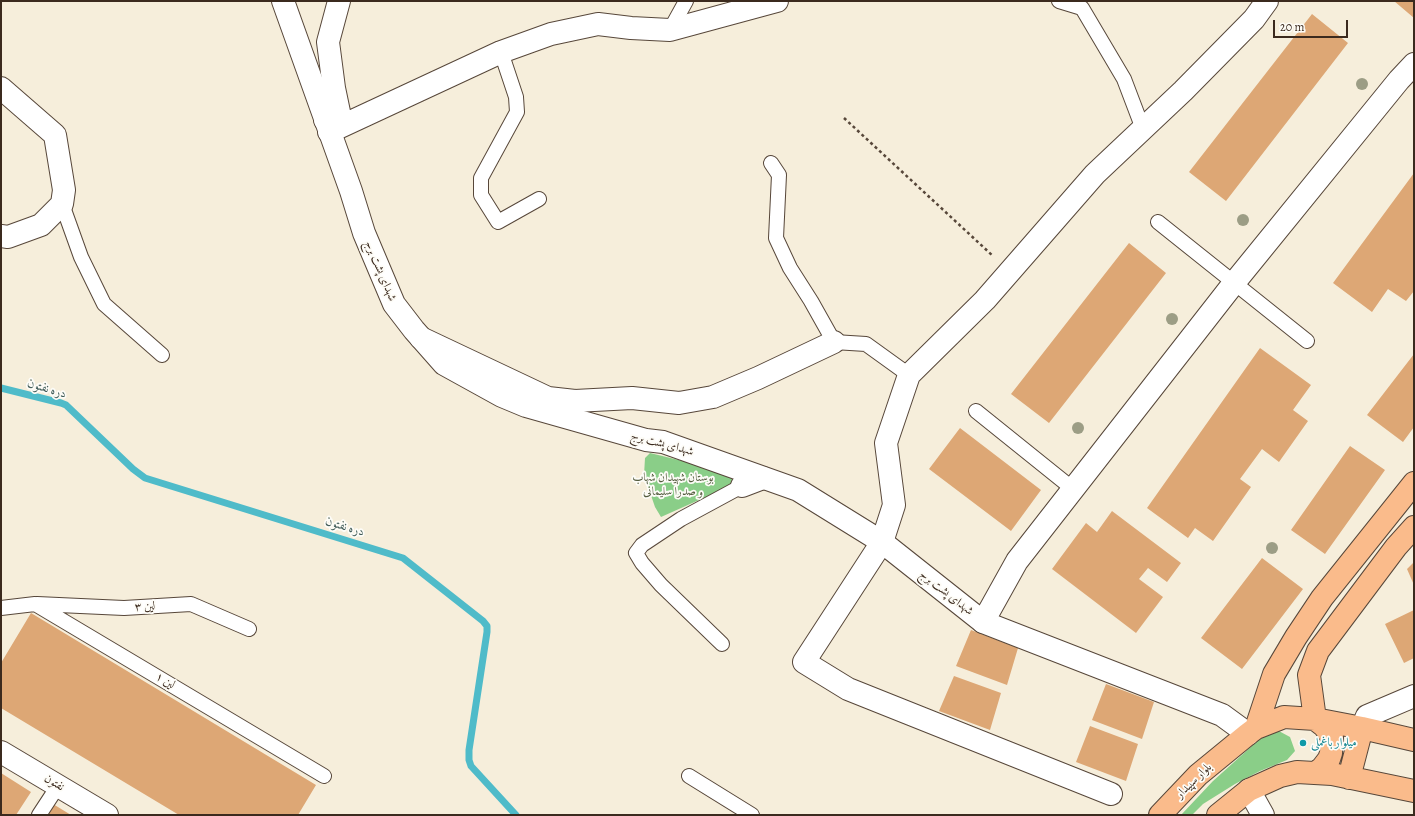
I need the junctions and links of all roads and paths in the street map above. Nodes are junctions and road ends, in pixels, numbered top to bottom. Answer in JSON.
{"nodes":[{"id":1,"x":283,"y":1,"type":"edge"},
{"id":2,"x":340,"y":1,"type":"edge"},
{"id":3,"x":686,"y":1,"type":"edge"},
{"id":4,"x":777,"y":1,"type":"edge"},
{"id":5,"x":1059,"y":1,"type":"edge"},
{"id":6,"x":1267,"y":1,"type":"edge"},
{"id":7,"x":670,"y":30,"type":"junction"},
{"id":8,"x":501,"y":52,"type":"junction"},
{"id":9,"x":1414,"y":64,"type":"edge"},
{"id":10,"x":1,"y":88,"type":"edge"},
{"id":11,"x":844,"y":118,"type":"dead end"},
{"id":12,"x":335,"y":122,"type":"junction"},
{"id":13,"x":1143,"y":129,"type":"junction"},
{"id":14,"x":772,"y":163,"type":"dead end"},
{"id":15,"x":539,"y":198,"type":"dead end"},
{"id":16,"x":62,"y":204,"type":"junction"},
{"id":17,"x":1158,"y":222,"type":"dead end"},
{"id":18,"x":1,"y":236,"type":"edge"},
{"id":19,"x":1009,"y":272,"type":"junction"},
{"id":20,"x":1234,"y":283,"type":"junction"},
{"id":21,"x":421,"y":338,"type":"junction"},
{"id":22,"x":1307,"y":341,"type":"dead end"},
{"id":23,"x":834,"y":342,"type":"junction"},
{"id":24,"x":162,"y":355,"type":"dead end"},
{"id":25,"x":909,"y":375,"type":"junction"},
{"id":26,"x":976,"y":411,"type":"dead end"},
{"id":27,"x":742,"y":478,"type":"junction"},
{"id":28,"x":1414,"y":483,"type":"edge"},
{"id":29,"x":1073,"y":489,"type":"junction"},
{"id":30,"x":1414,"y":527,"type":"edge"},
{"id":31,"x":882,"y":542,"type":"junction"},
{"id":32,"x":35,"y":604,"type":"junction"},
{"id":33,"x":1,"y":608,"type":"edge"},
{"id":34,"x":983,"y":622,"type":"junction"},
{"id":35,"x":250,"y":629,"type":"dead end"},
{"id":36,"x":722,"y":644,"type":"dead end"},
{"id":37,"x":1414,"y":696,"type":"edge"},
{"id":38,"x":1315,"y":719,"type":"junction"},
{"id":39,"x":1362,"y":728,"type":"junction"},
{"id":40,"x":1252,"y":731,"type":"junction"},
{"id":41,"x":1414,"y":740,"type":"edge"},
{"id":42,"x":1,"y":752,"type":"edge"},
{"id":43,"x":1316,"y":773,"type":"junction"},
{"id":44,"x":324,"y":776,"type":"dead end"},
{"id":45,"x":689,"y":776,"type":"dead end"},
{"id":46,"x":1349,"y":778,"type":"junction"},
{"id":47,"x":58,"y":786,"type":"junction"},
{"id":48,"x":1252,"y":789,"type":"junction"},
{"id":49,"x":1414,"y":791,"type":"edge"},
{"id":50,"x":1111,"y":794,"type":"dead end"},
{"id":51,"x":39,"y":815,"type":"edge"},
{"id":52,"x":107,"y":815,"type":"edge"},
{"id":53,"x":752,"y":815,"type":"edge"},
{"id":54,"x":1160,"y":815,"type":"edge"},
{"id":55,"x":1218,"y":815,"type":"edge"},
{"id":56,"x":1263,"y":815,"type":"edge"}],
"edges":[{"from":1,"to":12,"type":"street","name":"شهدای پشت برج"},
{"from":2,"to":12,"type":"street"},
{"from":3,"to":7,"type":"lane"},
{"from":4,"to":7,"type":"street"},
{"from":5,"to":13,"type":"lane"},
{"from":6,"to":13,"type":"street"},
{"from":7,"to":8,"type":"street"},
{"from":8,"to":12,"type":"street"},
{"from":8,"to":15,"type":"lane"},
{"from":9,"to":20,"type":"street"},
{"from":10,"to":16,"type":"street"},
{"from":11,"to":19,"type":"path"},
{"from":12,"to":21,"type":"street","name":"شهدای پشت برج"},
{"from":13,"to":19,"type":"street"},
{"from":14,"to":23,"type":"lane"},
{"from":16,"to":18,"type":"street"},
{"from":16,"to":24,"type":"lane"},
{"from":17,"to":20,"type":"lane"},
{"from":19,"to":25,"type":"street"},
{"from":20,"to":22,"type":"lane"},
{"from":20,"to":29,"type":"street"},
{"from":21,"to":23,"type":"street"},
{"from":21,"to":27,"type":"street","name":"شهدای پشت برج"},
{"from":23,"to":25,"type":"lane"},
{"from":25,"to":31,"type":"street"},
{"from":26,"to":29,"type":"lane"},
{"from":27,"to":31,"type":"street","name":"شهدای پشت برج"},
{"from":27,"to":36,"type":"lane"},
{"from":28,"to":40,"type":"main road"},
{"from":29,"to":34,"type":"street"},
{"from":30,"to":38,"type":"main road"},
{"from":31,"to":34,"type":"street","name":"شهدای پشت برج"},
{"from":31,"to":50,"type":"street"},
{"from":32,"to":33,"type":"lane"},
{"from":32,"to":35,"type":"lane","name":"لین ۳"},
{"from":32,"to":44,"type":"lane","name":"لین ۱"},
{"from":34,"to":40,"type":"street","name":"شهدای پشت برج"},
{"from":37,"to":39,"type":"street"},
{"from":38,"to":39,"type":"main road"},
{"from":38,"to":40,"type":"main road"},
{"from":38,"to":43,"type":"main road"},
{"from":39,"to":41,"type":"main road"},
{"from":39,"to":46,"type":"main road"},
{"from":40,"to":54,"type":"main road","name":"بلوار سپیدار"},
{"from":42,"to":47,"type":"street","name":"نفتون"},
{"from":43,"to":46,"type":"main road"},
{"from":43,"to":48,"type":"main road"},
{"from":45,"to":53,"type":"lane"},
{"from":46,"to":49,"type":"main road"},
{"from":47,"to":51,"type":"lane"},
{"from":47,"to":52,"type":"street","name":"نفتون"},
{"from":48,"to":55,"type":"main road"},
{"from":48,"to":56,"type":"street"}]}
